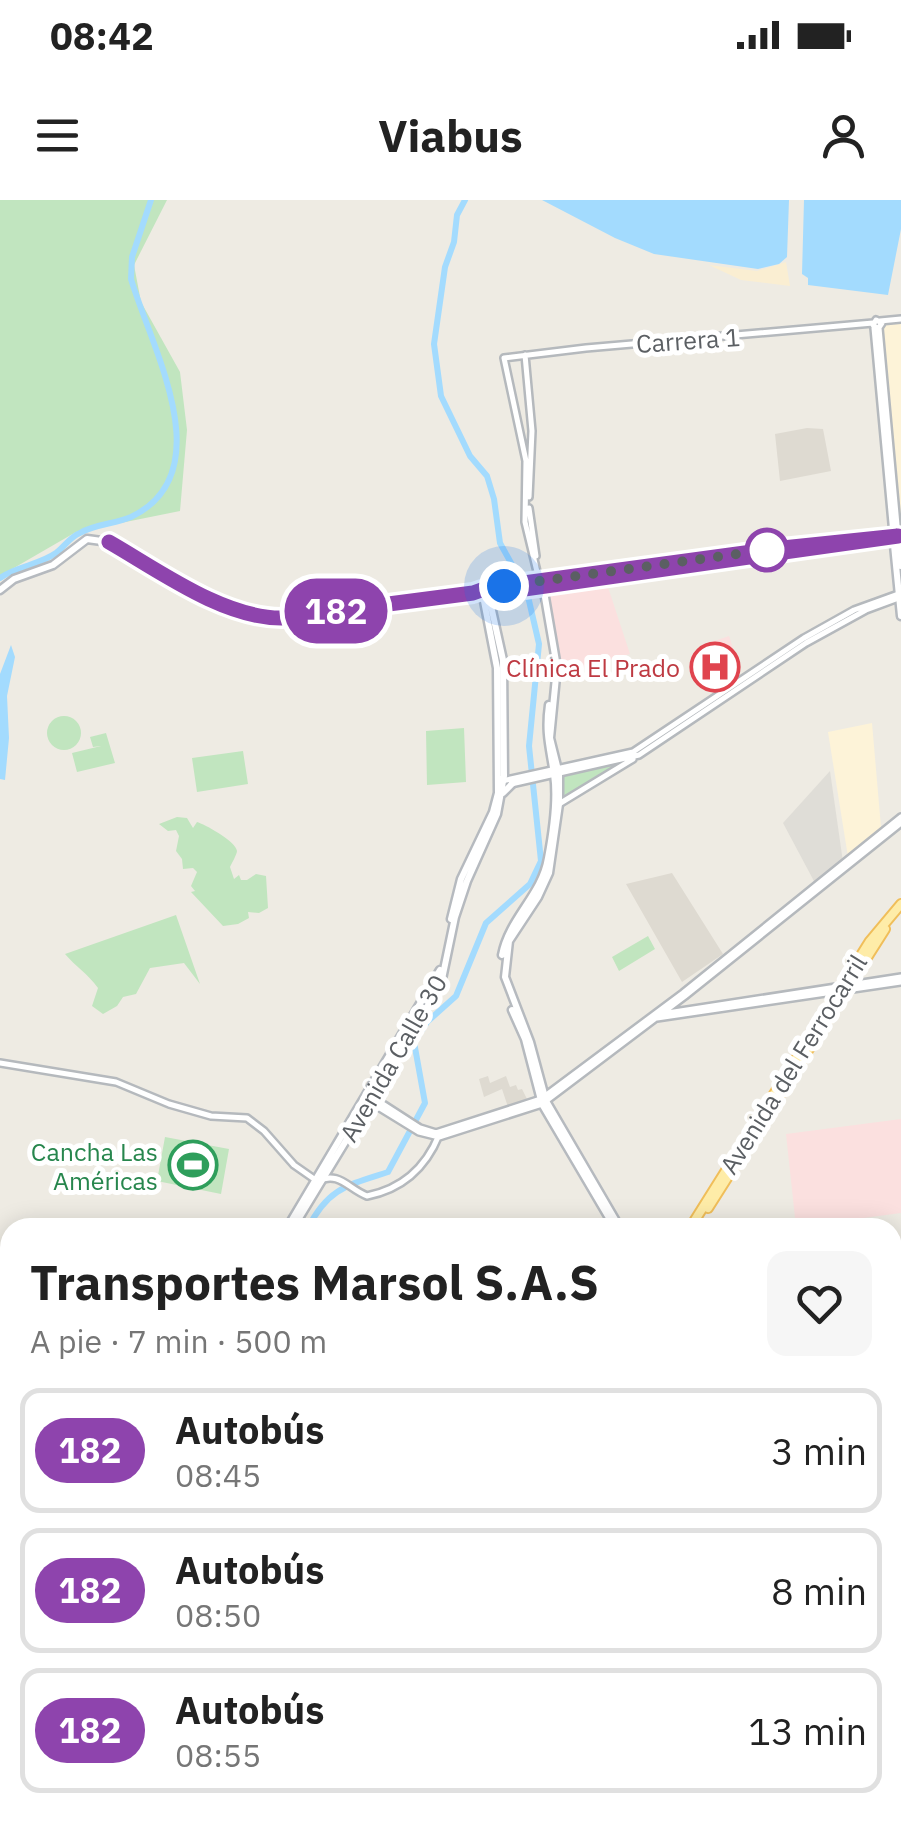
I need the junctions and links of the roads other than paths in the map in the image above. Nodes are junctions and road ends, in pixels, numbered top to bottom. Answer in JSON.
{"nodes":[{"id":1,"x":901,"y":319,"type":"edge"},
{"id":2,"x":877,"y":325,"type":"junction"},
{"id":3,"x":525,"y":355,"type":"junction"},
{"id":4,"x":895,"y":536,"type":"junction"},
{"id":5,"x":901,"y":566,"type":"edge"},
{"id":6,"x":898,"y":582,"type":"junction"},
{"id":7,"x":538,"y":584,"type":"junction"},
{"id":8,"x":0,"y":590,"type":"edge"},
{"id":9,"x":494,"y":591,"type":"junction"},
{"id":10,"x":900,"y":595,"type":"edge"},
{"id":11,"x":888,"y":599,"type":"junction"},
{"id":12,"x":900,"y":607,"type":"edge"},
{"id":13,"x":901,"y":616,"type":"edge"},
{"id":14,"x":639,"y":755,"type":"junction"},
{"id":15,"x":552,"y":773,"type":"junction"},
{"id":16,"x":505,"y":781,"type":"junction"},
{"id":17,"x":559,"y":804,"type":"junction"},
{"id":18,"x":901,"y":820,"type":"edge"},
{"id":19,"x":901,"y":907,"type":"edge"},
{"id":20,"x":901,"y":979,"type":"edge"},
{"id":21,"x":845,"y":988,"type":"junction"},
{"id":22,"x":656,"y":1017,"type":"junction"},
{"id":23,"x":0,"y":1063,"type":"edge"},
{"id":24,"x":369,"y":1098,"type":"junction"},
{"id":25,"x":543,"y":1100,"type":"junction"},
{"id":26,"x":439,"y":1135,"type":"junction"},
{"id":27,"x":321,"y":1179,"type":"junction"},
{"id":28,"x":296,"y":1218,"type":"edge"},
{"id":29,"x":612,"y":1218,"type":"edge"},
{"id":30,"x":699,"y":1218,"type":"edge"}],
"edges":[{"from":1,"to":2,"type":"street","name":"Carrera 1"},
{"from":2,"to":3,"type":"street","name":"Carrera 1"},
{"from":2,"to":4,"type":"street"},
{"from":3,"to":7,"type":"street"},
{"from":3,"to":7,"type":"street","name":"Carrera 1"},
{"from":4,"to":5,"type":"main road"},
{"from":4,"to":6,"type":"main road"},
{"from":4,"to":7,"type":"main road"},
{"from":6,"to":10,"type":"main road"},
{"from":6,"to":11,"type":"main road"},
{"from":7,"to":9,"type":"main road"},
{"from":7,"to":15,"type":"main road"},
{"from":8,"to":9,"type":"main road"},
{"from":9,"to":16,"type":"main road","name":"Avenida Calle 30"},
{"from":9,"to":16,"type":"main road","name":"Avenida Calle 30"},
{"from":10,"to":11,"type":"street"},
{"from":10,"to":12,"type":"main road"},
{"from":11,"to":12,"type":"main road"},
{"from":11,"to":14,"type":"street"},
{"from":11,"to":15,"type":"street"},
{"from":12,"to":13,"type":"main road"},
{"from":14,"to":15,"type":"street"},
{"from":14,"to":17,"type":"street"},
{"from":15,"to":16,"type":"street"},
{"from":15,"to":17,"type":"main road"},
{"from":15,"to":25,"type":"main road"},
{"from":16,"to":24,"type":"main road","name":"Avenida Calle 30"},
{"from":16,"to":24,"type":"main road","name":"Avenida Calle 30"},
{"from":17,"to":25,"type":"main road"},
{"from":18,"to":22,"type":"street"},
{"from":19,"to":21,"type":"main road","name":"Avenida del Ferrocarril"},
{"from":19,"to":21,"type":"main road","name":"Avenida del Ferrocarril"},
{"from":20,"to":21,"type":"street"},
{"from":21,"to":22,"type":"street"},
{"from":21,"to":30,"type":"main road","name":"Avenida del Ferrocarril"},
{"from":22,"to":25,"type":"street"},
{"from":23,"to":27,"type":"street"},
{"from":24,"to":26,"type":"street"},
{"from":24,"to":27,"type":"main road","name":"Avenida Calle 30"},
{"from":25,"to":26,"type":"street"},
{"from":25,"to":29,"type":"main road"},
{"from":26,"to":27,"type":"street"},
{"from":27,"to":28,"type":"main road","name":"Avenida Calle 30"}]}
